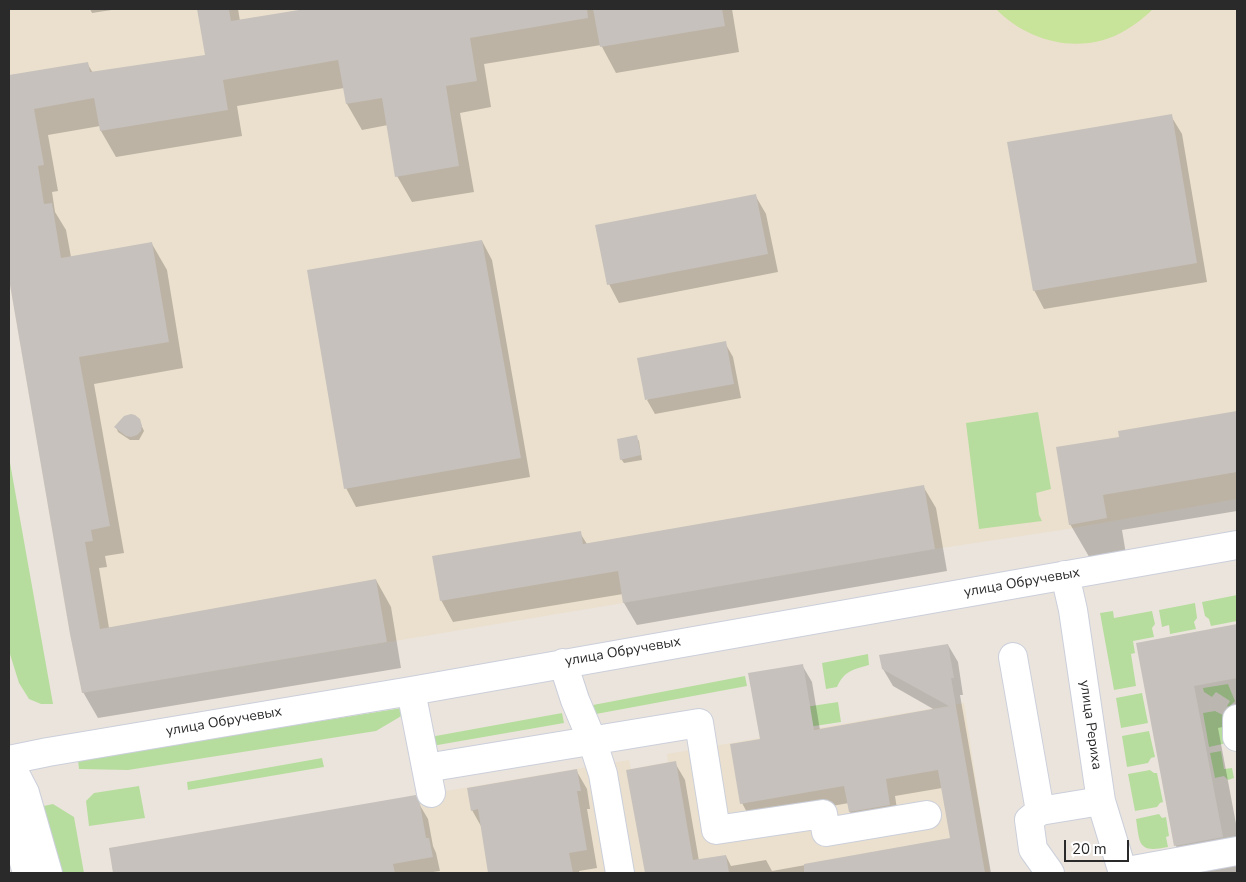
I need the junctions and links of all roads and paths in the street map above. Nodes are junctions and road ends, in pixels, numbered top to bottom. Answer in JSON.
{"nodes":[{"id":1,"x":1237,"y":545,"type":"edge"},
{"id":2,"x":1065,"y":575,"type":"junction"},
{"id":3,"x":1013,"y":657,"type":"dead end"},
{"id":4,"x":564,"y":663,"type":"junction"},
{"id":5,"x":411,"y":691,"type":"junction"},
{"id":6,"x":1237,"y":719,"type":"edge"},
{"id":7,"x":1237,"y":737,"type":"edge"},
{"id":8,"x":592,"y":740,"type":"junction"},
{"id":9,"x":9,"y":761,"type":"edge"},
{"id":10,"x":1101,"y":801,"type":"junction"},
{"id":11,"x":9,"y":809,"type":"edge"},
{"id":12,"x":1040,"y":811,"type":"junction"},
{"id":13,"x":927,"y":815,"type":"dead end"},
{"id":14,"x":1237,"y":851,"type":"edge"},
{"id":15,"x":1122,"y":872,"type":"edge"},
{"id":16,"x":27,"y":873,"type":"edge"},
{"id":17,"x":48,"y":873,"type":"edge"},
{"id":18,"x":620,"y":873,"type":"edge"},
{"id":19,"x":1050,"y":873,"type":"edge"}],
"edges":[{"from":1,"to":2,"type":"street","name":"улица Обручевых"},
{"from":2,"to":4,"type":"street","name":"улица Обручевых"},
{"from":2,"to":10,"type":"street","name":"улица Рериха"},
{"from":3,"to":12,"type":"street"},
{"from":4,"to":5,"type":"street","name":"улица Обручевых"},
{"from":4,"to":8,"type":"street"},
{"from":5,"to":8,"type":"street"},
{"from":5,"to":9,"type":"street","name":"улица Обручевых"},
{"from":6,"to":7,"type":"street"},
{"from":8,"to":13,"type":"street"},
{"from":8,"to":18,"type":"street"},
{"from":9,"to":17,"type":"street"},
{"from":10,"to":12,"type":"street"},
{"from":10,"to":15,"type":"street","name":"улица Рериха"},
{"from":11,"to":16,"type":"street"},
{"from":12,"to":19,"type":"street"},
{"from":14,"to":15,"type":"street"}]}
